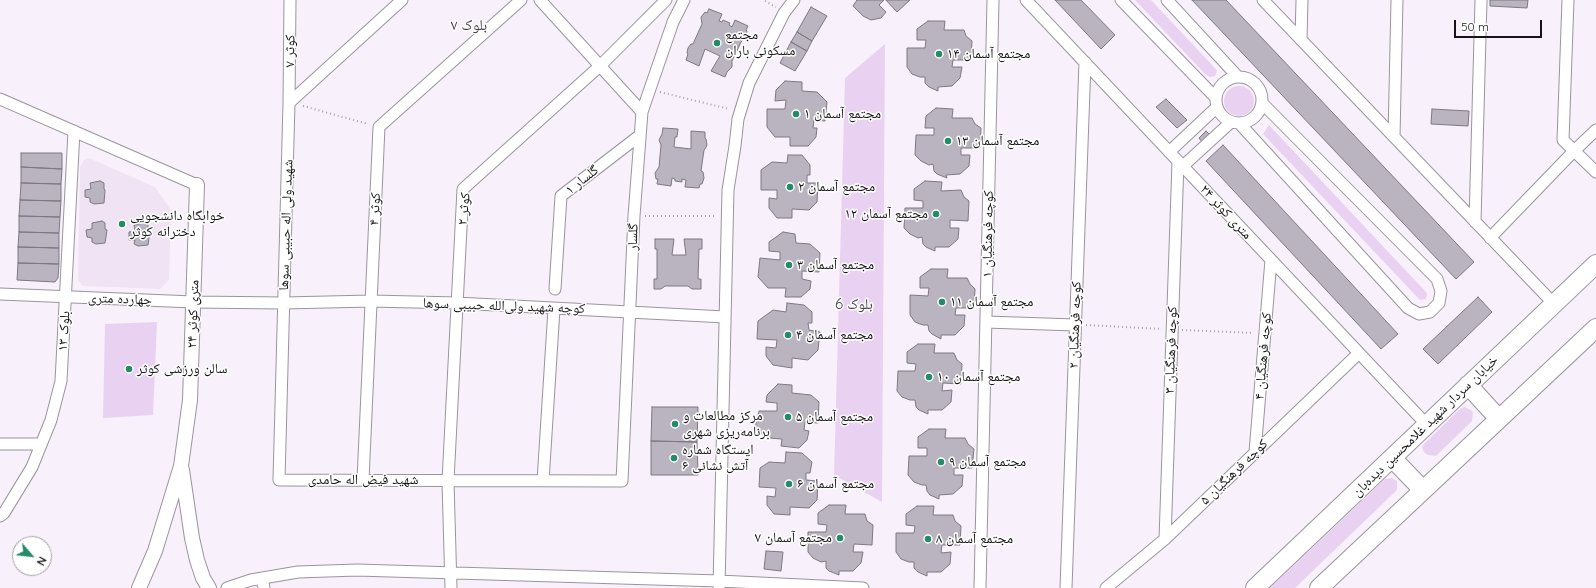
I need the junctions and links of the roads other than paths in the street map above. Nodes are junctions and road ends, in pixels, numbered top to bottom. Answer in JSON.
{"nodes":[{"id":1,"x":290,"y":0,"type":"edge"},
{"id":2,"x":402,"y":0,"type":"edge"},
{"id":3,"x":520,"y":0,"type":"edge"},
{"id":4,"x":540,"y":0,"type":"edge"},
{"id":5,"x":666,"y":0,"type":"edge"},
{"id":6,"x":684,"y":0,"type":"edge"},
{"id":7,"x":794,"y":0,"type":"edge"},
{"id":8,"x":993,"y":0,"type":"edge"},
{"id":9,"x":1026,"y":0,"type":"edge"},
{"id":10,"x":1121,"y":0,"type":"edge"},
{"id":11,"x":1166,"y":0,"type":"edge"},
{"id":12,"x":1263,"y":0,"type":"edge"},
{"id":13,"x":1302,"y":0,"type":"edge"},
{"id":14,"x":1397,"y":0,"type":"edge"},
{"id":15,"x":1481,"y":0,"type":"edge"},
{"id":16,"x":1568,"y":0,"type":"edge"},
{"id":17,"x":1301,"y":40,"type":"junction"},
{"id":18,"x":1084,"y":62,"type":"junction"},
{"id":19,"x":601,"y":65,"type":"junction"},
{"id":20,"x":1238,"y":77,"type":"junction"},
{"id":21,"x":0,"y":99,"type":"edge"},
{"id":22,"x":289,"y":103,"type":"junction"},
{"id":23,"x":1216,"y":103,"type":"junction"},
{"id":24,"x":1262,"y":103,"type":"junction"},
{"id":25,"x":642,"y":112,"type":"junction"},
{"id":26,"x":1236,"y":123,"type":"junction"},
{"id":27,"x":1596,"y":130,"type":"edge"},
{"id":28,"x":74,"y":131,"type":"junction"},
{"id":29,"x":639,"y":136,"type":"junction"},
{"id":30,"x":1394,"y":137,"type":"junction"},
{"id":31,"x":1574,"y":151,"type":"junction"},
{"id":32,"x":1169,"y":152,"type":"junction"},
{"id":33,"x":1181,"y":164,"type":"junction"},
{"id":34,"x":1596,"y":172,"type":"edge"},
{"id":35,"x":197,"y":185,"type":"joint"},
{"id":36,"x":1475,"y":222,"type":"junction"},
{"id":37,"x":1490,"y":238,"type":"junction"},
{"id":38,"x":1271,"y":260,"type":"junction"},
{"id":39,"x":1596,"y":264,"type":"edge"},
{"id":40,"x":555,"y":289,"type":"dead end"},
{"id":41,"x":0,"y":294,"type":"edge"},
{"id":42,"x":66,"y":297,"type":"junction"},
{"id":43,"x":371,"y":301,"type":"junction"},
{"id":44,"x":193,"y":302,"type":"junction"},
{"id":45,"x":284,"y":303,"type":"junction"},
{"id":46,"x":457,"y":303,"type":"junction"},
{"id":47,"x":1554,"y":304,"type":"junction"},
{"id":48,"x":554,"y":309,"type":"junction"},
{"id":49,"x":630,"y":311,"type":"junction"},
{"id":50,"x":725,"y":317,"type":"junction"},
{"id":51,"x":986,"y":322,"type":"junction"},
{"id":52,"x":1075,"y":324,"type":"junction"},
{"id":53,"x":1596,"y":328,"type":"edge"},
{"id":54,"x":1359,"y":353,"type":"junction"},
{"id":55,"x":1468,"y":385,"type":"junction"},
{"id":56,"x":1499,"y":419,"type":"junction"},
{"id":57,"x":1426,"y":425,"type":"junction"},
{"id":58,"x":0,"y":444,"type":"edge"},
{"id":59,"x":41,"y":444,"type":"junction"},
{"id":60,"x":1255,"y":452,"type":"junction"},
{"id":61,"x":1392,"y":458,"type":"junction"},
{"id":62,"x":181,"y":466,"type":"junction"},
{"id":63,"x":363,"y":480,"type":"junction"},
{"id":64,"x":448,"y":481,"type":"junction"},
{"id":65,"x":543,"y":481,"type":"junction"},
{"id":66,"x":622,"y":481,"type":"joint"},
{"id":67,"x":1423,"y":490,"type":"junction"},
{"id":68,"x":0,"y":516,"type":"edge"},
{"id":69,"x":1165,"y":539,"type":"junction"},
{"id":70,"x":451,"y":573,"type":"junction"},
{"id":71,"x":263,"y":583,"type":"edge"},
{"id":72,"x":719,"y":584,"type":"edge"},
{"id":73,"x":139,"y":588,"type":"edge"},
{"id":74,"x":209,"y":588,"type":"edge"},
{"id":75,"x":227,"y":588,"type":"edge"},
{"id":76,"x":451,"y":588,"type":"edge"},
{"id":77,"x":863,"y":588,"type":"edge"},
{"id":78,"x":980,"y":588,"type":"edge"},
{"id":79,"x":1066,"y":588,"type":"edge"},
{"id":80,"x":1106,"y":588,"type":"edge"},
{"id":81,"x":1255,"y":588,"type":"edge"},
{"id":82,"x":1319,"y":588,"type":"edge"}],
"edges":[{"from":1,"to":22,"type":"street","name":"کوثر ۷"},
{"from":2,"to":22,"type":"street"},
{"from":3,"to":43,"type":"street","name":"کوثر ۴"},
{"from":4,"to":19,"type":"street"},
{"from":5,"to":19,"type":"street","name":"کوثر ۲"},
{"from":6,"to":25,"type":"street","name":"گلسار"},
{"from":7,"to":50,"type":"street"},
{"from":8,"to":51,"type":"street","name":"کوچه فرهنگیان ۱"},
{"from":9,"to":18,"type":"street","name":"۲۴ متری کوثر"},
{"from":10,"to":23,"type":"street"},
{"from":11,"to":20,"type":"street"},
{"from":12,"to":17,"type":"street"},
{"from":13,"to":17,"type":"street"},
{"from":14,"to":30,"type":"street"},
{"from":15,"to":36,"type":"street"},
{"from":16,"to":31,"type":"street"},
{"from":17,"to":30,"type":"street"},
{"from":18,"to":32,"type":"street","name":"۲۴ متری کوثر"},
{"from":18,"to":52,"type":"street","name":"کوچه فرهنگیان ۲"},
{"from":19,"to":25,"type":"street"},
{"from":19,"to":46,"type":"street","name":"کوثر ۲"},
{"from":20,"to":23,"type":"street"},
{"from":20,"to":24,"type":"street"},
{"from":21,"to":28,"type":"street"},
{"from":22,"to":45,"type":"street","name":"شهید ولی اله حبیبی سوها"},
{"from":23,"to":26,"type":"street"},
{"from":23,"to":32,"type":"street"},
{"from":24,"to":26,"type":"street"},
{"from":24,"to":26,"type":"street"},
{"from":25,"to":29,"type":"street","name":"گلسار"},
{"from":26,"to":33,"type":"street"},
{"from":27,"to":31,"type":"street"},
{"from":28,"to":35,"type":"street"},
{"from":28,"to":42,"type":"street","name":"بلوک ۱۳"},
{"from":29,"to":40,"type":"street","name":"گلسار ۱"},
{"from":29,"to":49,"type":"street","name":"گلسار"},
{"from":30,"to":36,"type":"street"},
{"from":31,"to":34,"type":"street"},
{"from":31,"to":37,"type":"street"},
{"from":32,"to":33,"type":"street","name":"۲۴ متری کوثر"},
{"from":33,"to":38,"type":"street","name":"۲۴ متری کوثر"},
{"from":33,"to":69,"type":"street","name":"کوچه فرهنگیان ۳"},
{"from":35,"to":44,"type":"street","name":"۲۴ متری کوثر"},
{"from":36,"to":37,"type":"street"},
{"from":37,"to":47,"type":"street"},
{"from":38,"to":54,"type":"street","name":"۲۴ متری کوثر"},
{"from":38,"to":60,"type":"street","name":"کوچه فرهنگیان ۴"},
{"from":39,"to":47,"type":"main road","name":"خیابان سردار شهید غلامحسین دیده‌بان"},
{"from":41,"to":42,"type":"street","name":"چهارده متری"},
{"from":42,"to":44,"type":"street","name":"چهارده متری"},
{"from":42,"to":59,"type":"street","name":"بلوک ۱۳"},
{"from":43,"to":45,"type":"street","name":"کوچه شهید ولی‌الله حبیبی سوها"},
{"from":43,"to":46,"type":"street","name":"کوچه شهید ولی‌الله حبیبی سوها"},
{"from":43,"to":63,"type":"street","name":"کوثر ۴"},
{"from":44,"to":45,"type":"street","name":"شهید ولی اله حبیبی سوها"},
{"from":44,"to":62,"type":"street","name":"۲۴ متری کوثر"},
{"from":45,"to":63,"type":"street","name":"شهید فیض اله حامدی"},
{"from":46,"to":48,"type":"street","name":"کوچه شهید ولی‌الله حبیبی سوها"},
{"from":46,"to":64,"type":"street","name":"کوثر ۲"},
{"from":47,"to":55,"type":"main road","name":"خیابان سردار شهید غلامحسین دیده‌بان"},
{"from":48,"to":49,"type":"street","name":"کوچه شهید ولی‌الله حبیبی سوها"},
{"from":48,"to":65,"type":"street"},
{"from":49,"to":50,"type":"street","name":"کوچه شهید ولی‌الله حبیبی سوها"},
{"from":49,"to":66,"type":"street","name":"گلسار"},
{"from":50,"to":72,"type":"street"},
{"from":51,"to":52,"type":"street"},
{"from":51,"to":78,"type":"street","name":"کوچه فرهنگیان ۱"},
{"from":52,"to":79,"type":"street","name":"کوچه فرهنگیان ۲"},
{"from":53,"to":56,"type":"main road"},
{"from":54,"to":57,"type":"street","name":"۲۴ متری کوثر"},
{"from":54,"to":60,"type":"street","name":"کوچه فرهنگیان ۵"},
{"from":55,"to":56,"type":"main road"},
{"from":55,"to":57,"type":"main road","name":"خیابان سردار شهید غلامحسین دیده‌بان"},
{"from":56,"to":67,"type":"main road"},
{"from":57,"to":61,"type":"main road","name":"خیابان سردار شهید غلامحسین دیده‌بان"},
{"from":58,"to":59,"type":"street"},
{"from":59,"to":68,"type":"street","name":"بلوک ۱۳"},
{"from":60,"to":69,"type":"street","name":"کوچه فرهنگیان ۵"},
{"from":61,"to":67,"type":"main road"},
{"from":61,"to":81,"type":"main road","name":"خیابان سردار شهید غلامحسین دیده‌بان"},
{"from":62,"to":73,"type":"street","name":"۲۴ متری کوثر"},
{"from":62,"to":74,"type":"street","name":"۲۴ متری کوثر"},
{"from":63,"to":64,"type":"street","name":"شهید فیض اله حامدی"},
{"from":64,"to":65,"type":"street","name":"شهید فیض اله حامدی"},
{"from":64,"to":70,"type":"street","name":"کوثر ۲"},
{"from":65,"to":66,"type":"street","name":"شهید فیض اله حامدی"},
{"from":67,"to":82,"type":"main road"},
{"from":69,"to":80,"type":"street","name":"کوچه فرهنگیان ۵"},
{"from":70,"to":71,"type":"street"},
{"from":70,"to":72,"type":"street"},
{"from":70,"to":76,"type":"street","name":"کوثر ۲"},
{"from":71,"to":75,"type":"street"},
{"from":72,"to":77,"type":"street"}]}
